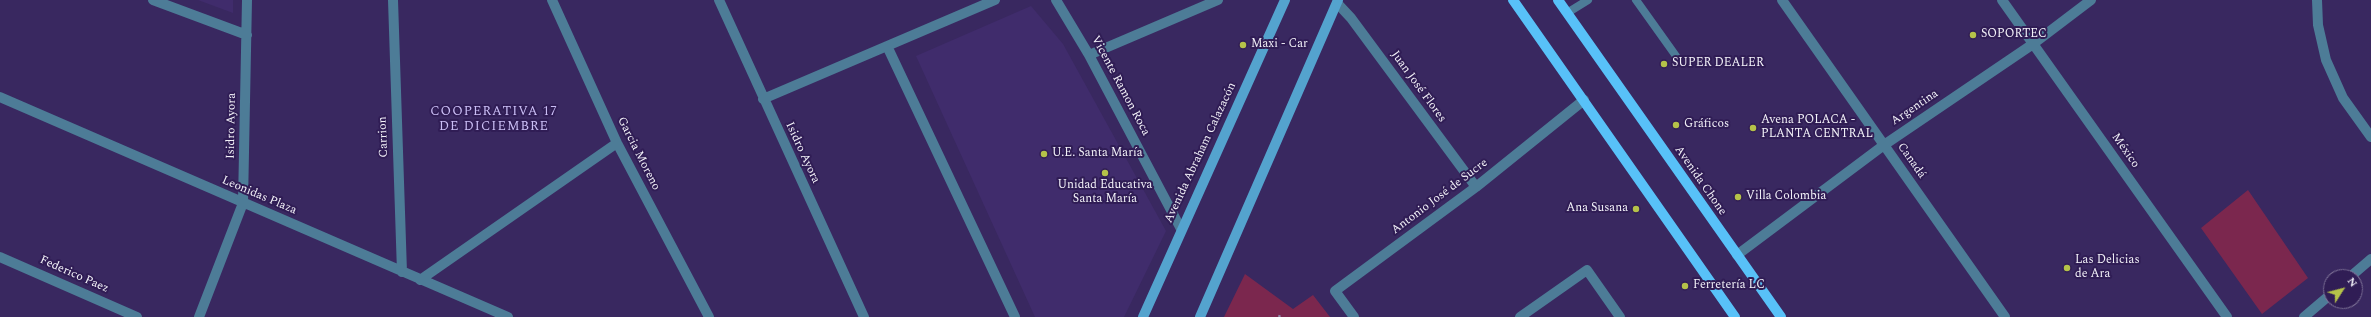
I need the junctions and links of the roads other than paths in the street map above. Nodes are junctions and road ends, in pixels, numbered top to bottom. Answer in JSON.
{"nodes":[{"id":1,"x":153,"y":0,"type":"edge"},
{"id":2,"x":247,"y":0,"type":"edge"},
{"id":3,"x":393,"y":0,"type":"edge"},
{"id":4,"x":552,"y":0,"type":"edge"},
{"id":5,"x":719,"y":0,"type":"edge"},
{"id":6,"x":995,"y":0,"type":"edge"},
{"id":7,"x":1056,"y":0,"type":"edge"},
{"id":8,"x":1218,"y":0,"type":"edge"},
{"id":9,"x":1285,"y":0,"type":"edge"},
{"id":10,"x":1513,"y":0,"type":"edge"},
{"id":11,"x":1558,"y":0,"type":"edge"},
{"id":12,"x":1588,"y":0,"type":"edge"},
{"id":13,"x":1636,"y":0,"type":"edge"},
{"id":14,"x":1782,"y":0,"type":"edge"},
{"id":15,"x":2002,"y":0,"type":"edge"},
{"id":16,"x":2091,"y":0,"type":"edge"},
{"id":17,"x":2317,"y":0,"type":"edge"},
{"id":18,"x":1338,"y":2,"type":"edge"},
{"id":19,"x":1567,"y":13,"type":"junction"},
{"id":20,"x":247,"y":35,"type":"junction"},
{"id":21,"x":2032,"y":44,"type":"junction"},
{"id":22,"x":887,"y":46,"type":"junction"},
{"id":23,"x":1089,"y":55,"type":"junction"},
{"id":24,"x":1676,"y":56,"type":"dead end"},
{"id":25,"x":0,"y":97,"type":"edge"},
{"id":26,"x":763,"y":99,"type":"junction"},
{"id":27,"x":1584,"y":100,"type":"junction"},
{"id":28,"x":2371,"y":137,"type":"edge"},
{"id":29,"x":617,"y":144,"type":"junction"},
{"id":30,"x":1884,"y":145,"type":"junction"},
{"id":31,"x":1476,"y":188,"type":"junction"},
{"id":32,"x":243,"y":203,"type":"junction"},
{"id":33,"x":1181,"y":229,"type":"junction"},
{"id":34,"x":1737,"y":255,"type":"junction"},
{"id":35,"x":0,"y":257,"type":"edge"},
{"id":36,"x":2371,"y":259,"type":"edge"},
{"id":37,"x":2359,"y":269,"type":"edge"},
{"id":38,"x":402,"y":272,"type":"junction"},
{"id":39,"x":420,"y":280,"type":"junction"},
{"id":40,"x":2323,"y":301,"type":"edge"},
{"id":41,"x":1733,"y":316,"type":"edge"},
{"id":42,"x":137,"y":317,"type":"edge"},
{"id":43,"x":199,"y":317,"type":"edge"},
{"id":44,"x":508,"y":317,"type":"edge"},
{"id":45,"x":709,"y":317,"type":"edge"},
{"id":46,"x":864,"y":317,"type":"edge"},
{"id":47,"x":1015,"y":317,"type":"edge"},
{"id":48,"x":1143,"y":317,"type":"edge"},
{"id":49,"x":1200,"y":317,"type":"edge"},
{"id":50,"x":1354,"y":317,"type":"edge"},
{"id":51,"x":1520,"y":317,"type":"edge"},
{"id":52,"x":1620,"y":317,"type":"edge"},
{"id":53,"x":1781,"y":317,"type":"edge"},
{"id":54,"x":2005,"y":317,"type":"edge"},
{"id":55,"x":2227,"y":317,"type":"edge"},
{"id":56,"x":2304,"y":317,"type":"edge"}],
"edges":[{"from":1,"to":20,"type":"street"},
{"from":2,"to":20,"type":"street","name":"Isidro Ayora"},
{"from":3,"to":38,"type":"street","name":"Carrion"},
{"from":4,"to":29,"type":"street","name":"Garcia Moreno"},
{"from":5,"to":26,"type":"street","name":"Isidro Ayora"},
{"from":6,"to":22,"type":"street"},
{"from":7,"to":23,"type":"street","name":"Vicente Ramon Roca"},
{"from":8,"to":23,"type":"street"},
{"from":9,"to":33,"type":"main road","name":"Avenida Abraham Calazacón"},
{"from":10,"to":27,"type":"main road"},
{"from":11,"to":19,"type":"main road","name":"Avenida Chone"},
{"from":12,"to":19,"type":"lane"},
{"from":13,"to":24,"type":"lane"},
{"from":14,"to":30,"type":"street","name":"Canadá"},
{"from":15,"to":21,"type":"street","name":"México"},
{"from":16,"to":21,"type":"street","name":"Argentina"},
{"from":17,"to":28,"type":"street"},
{"from":18,"to":31,"type":"street","name":"Juan José Flores"},
{"from":18,"to":49,"type":"main road"},
{"from":19,"to":34,"type":"main road","name":"Avenida Chone"},
{"from":20,"to":32,"type":"street","name":"Isidro Ayora"},
{"from":21,"to":30,"type":"street","name":"Argentina"},
{"from":21,"to":55,"type":"street","name":"México"},
{"from":22,"to":26,"type":"street"},
{"from":22,"to":47,"type":"street"},
{"from":23,"to":33,"type":"street","name":"Vicente Ramon Roca"},
{"from":25,"to":32,"type":"street","name":"Leonidas Plaza"},
{"from":26,"to":46,"type":"street","name":"Isidro Ayora"},
{"from":27,"to":31,"type":"street","name":"Antonio José de Sucre"},
{"from":27,"to":41,"type":"main road"},
{"from":29,"to":39,"type":"street"},
{"from":29,"to":45,"type":"street","name":"Garcia Moreno"},
{"from":30,"to":34,"type":"street","name":"Argentina"},
{"from":30,"to":54,"type":"street","name":"Canadá"},
{"from":31,"to":50,"type":"street","name":"Antonio José de Sucre"},
{"from":32,"to":38,"type":"street","name":"Leonidas Plaza"},
{"from":32,"to":43,"type":"street","name":"Isidro Ayora"},
{"from":33,"to":48,"type":"main road","name":"Avenida Abraham Calazacón"},
{"from":34,"to":53,"type":"main road","name":"Avenida Chone"},
{"from":35,"to":42,"type":"street","name":"Federico Paez"},
{"from":36,"to":37,"type":"street"},
{"from":38,"to":39,"type":"street","name":"Leonidas Plaza"},
{"from":39,"to":44,"type":"street","name":"Leonidas Plaza"},
{"from":40,"to":56,"type":"street"},
{"from":51,"to":52,"type":"street"}]}
